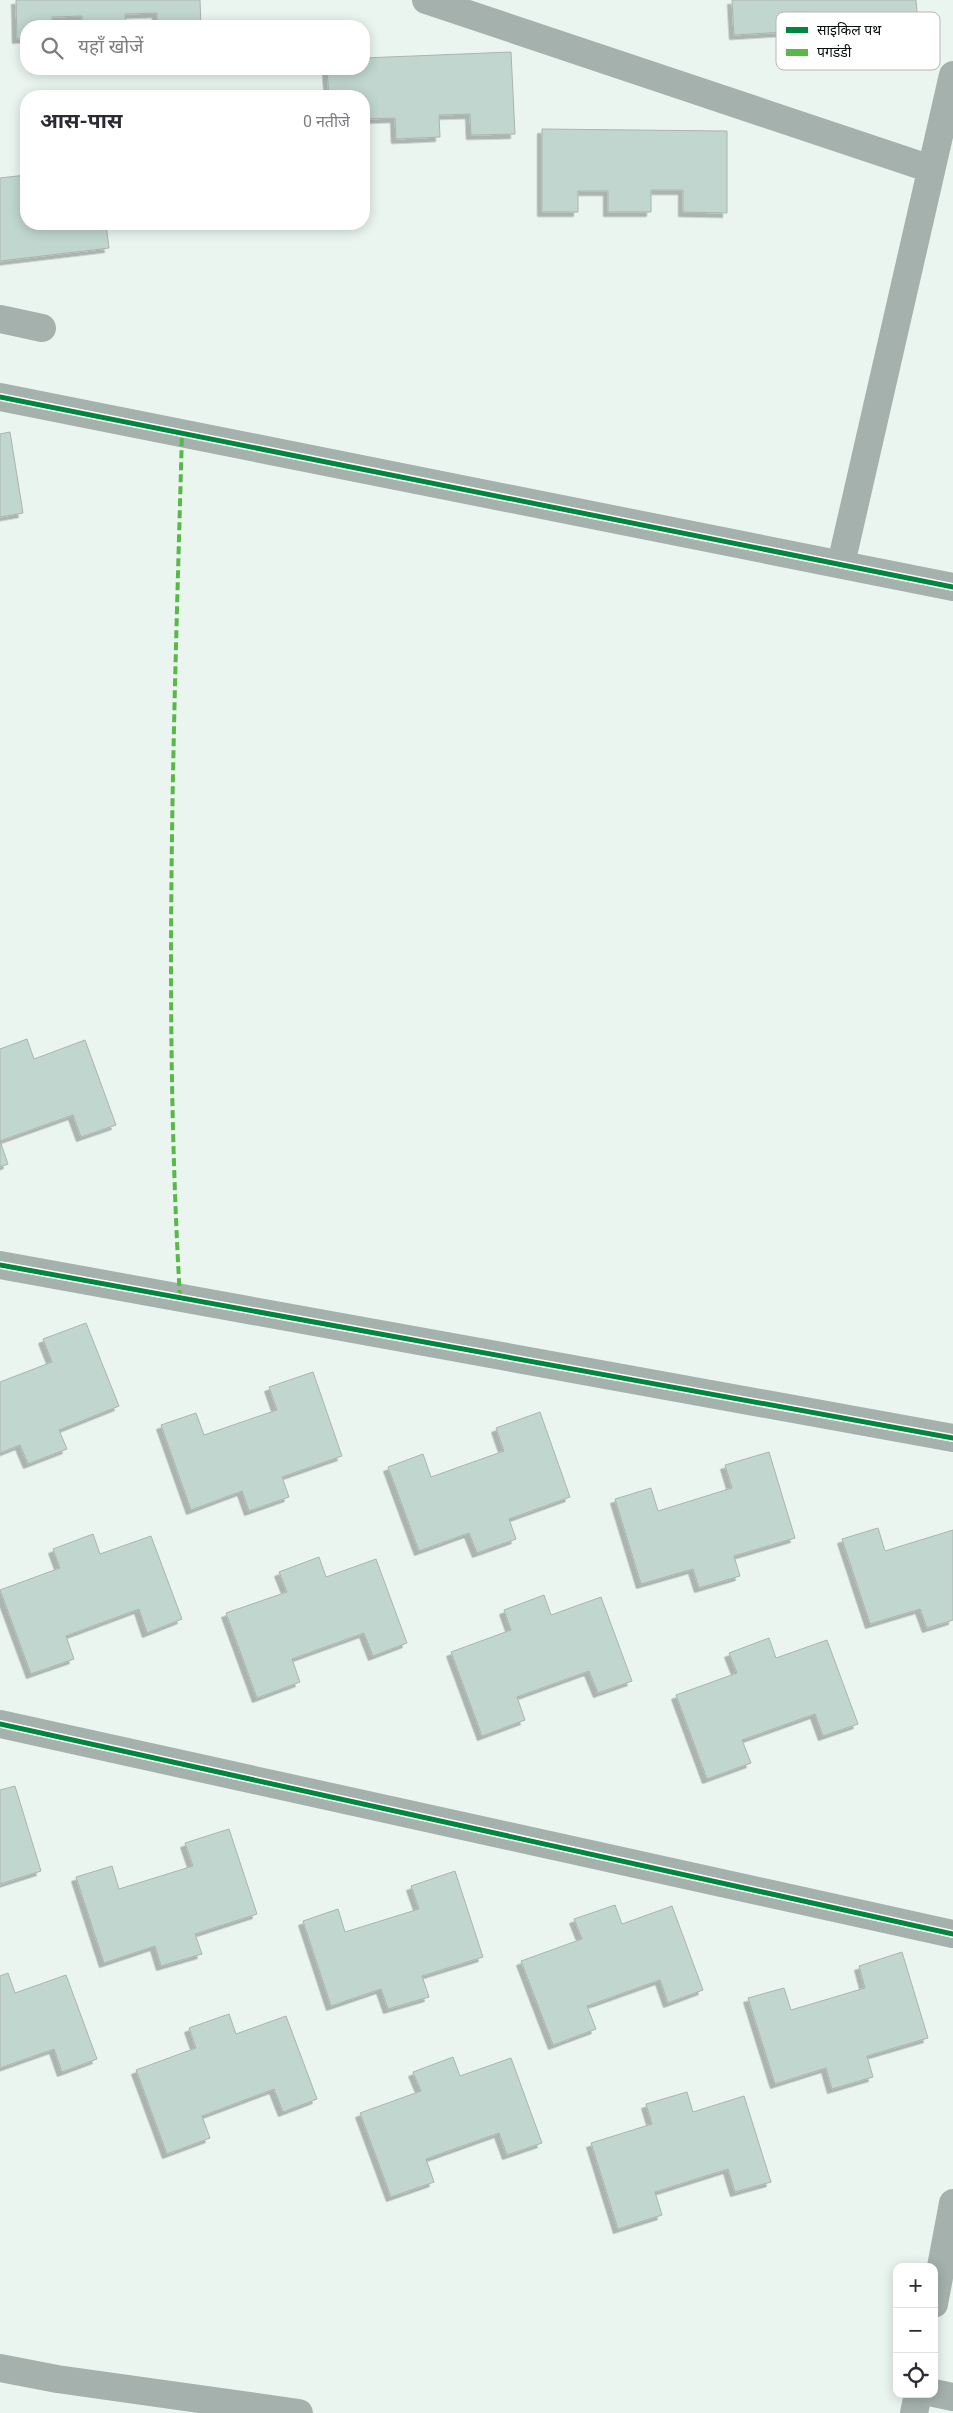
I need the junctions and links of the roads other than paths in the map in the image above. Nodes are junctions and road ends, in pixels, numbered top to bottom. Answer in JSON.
{"nodes":[{"id":1,"x":426,"y":0,"type":"edge"},
{"id":2,"x":953,"y":74,"type":"edge"},
{"id":3,"x":931,"y":169,"type":"junction"},
{"id":4,"x":0,"y":319,"type":"edge"},
{"id":5,"x":42,"y":328,"type":"dead end"},
{"id":6,"x":0,"y":396,"type":"edge"},
{"id":7,"x":841,"y":564,"type":"junction"},
{"id":8,"x":953,"y":587,"type":"edge"},
{"id":9,"x":0,"y":1265,"type":"edge"},
{"id":10,"x":953,"y":1438,"type":"edge"},
{"id":11,"x":0,"y":1724,"type":"edge"},
{"id":12,"x":953,"y":1934,"type":"edge"},
{"id":13,"x":953,"y":2203,"type":"edge"},
{"id":14,"x":938,"y":2283,"type":"edge"},
{"id":15,"x":0,"y":2368,"type":"edge"},
{"id":16,"x":938,"y":2394,"type":"edge"},
{"id":17,"x":953,"y":2396,"type":"edge"},
{"id":18,"x":917,"y":2398,"type":"edge"},
{"id":19,"x":299,"y":2413,"type":"edge"},
{"id":20,"x":914,"y":2413,"type":"edge"}],
"edges":[{"from":1,"to":3,"type":"street"},
{"from":2,"to":3,"type":"street"},
{"from":3,"to":7,"type":"street"},
{"from":4,"to":5,"type":"street"},
{"from":6,"to":7,"type":"street"},
{"from":7,"to":8,"type":"street"},
{"from":9,"to":10,"type":"street"},
{"from":11,"to":12,"type":"street"},
{"from":13,"to":14,"type":"street"},
{"from":15,"to":19,"type":"street"},
{"from":16,"to":17,"type":"street"},
{"from":18,"to":20,"type":"street"}]}
